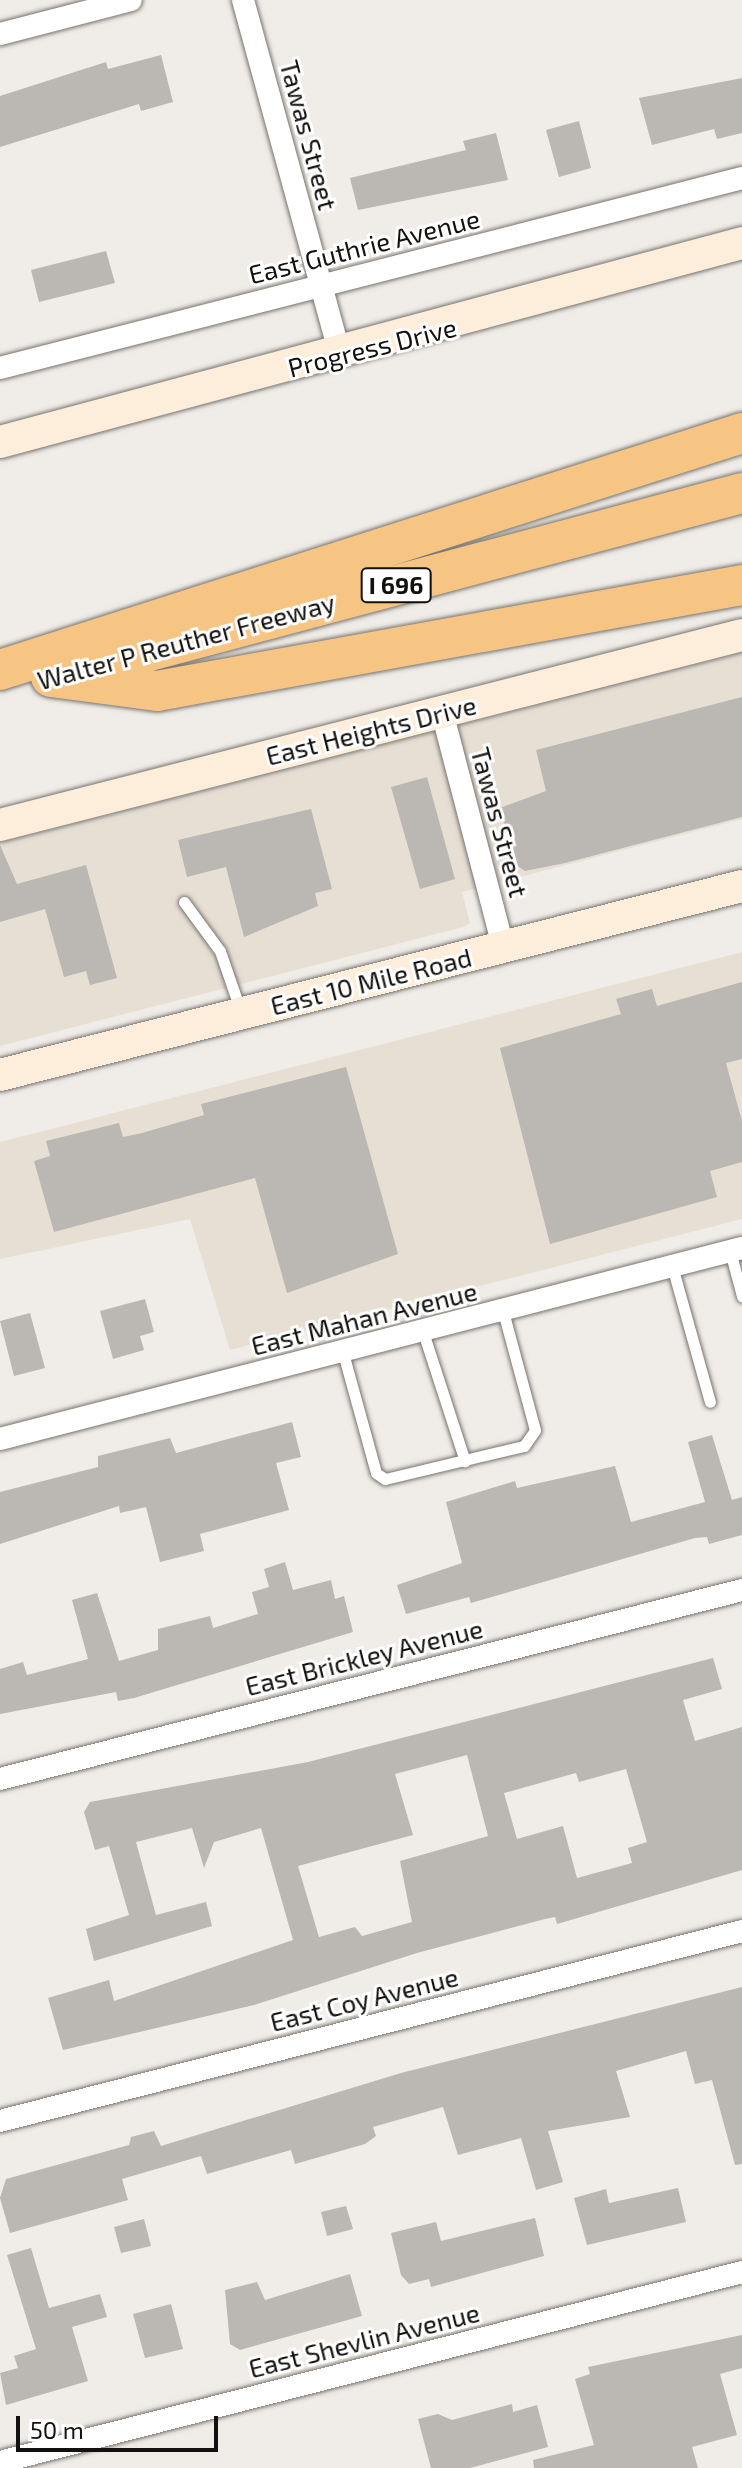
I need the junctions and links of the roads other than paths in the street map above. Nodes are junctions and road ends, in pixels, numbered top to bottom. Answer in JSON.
{"nodes":[{"id":1,"x":131,"y":0,"type":"edge"},
{"id":2,"x":243,"y":0,"type":"edge"},
{"id":3,"x":0,"y":34,"type":"edge"},
{"id":4,"x":742,"y":178,"type":"edge"},
{"id":5,"x":742,"y":243,"type":"edge"},
{"id":6,"x":322,"y":285,"type":"junction"},
{"id":7,"x":340,"y":354,"type":"junction"},
{"id":8,"x":0,"y":368,"type":"edge"},
{"id":9,"x":742,"y":433,"type":"edge"},
{"id":10,"x":0,"y":442,"type":"edge"},
{"id":11,"x":742,"y":493,"type":"edge"},
{"id":12,"x":742,"y":585,"type":"edge"},
{"id":13,"x":742,"y":635,"type":"edge"},
{"id":14,"x":0,"y":670,"type":"edge"},
{"id":15,"x":51,"y":677,"type":"junction"},
{"id":16,"x":0,"y":689,"type":"edge"},
{"id":17,"x":442,"y":712,"type":"junction"},
{"id":18,"x":0,"y":825,"type":"edge"},
{"id":19,"x":742,"y":886,"type":"edge"},
{"id":20,"x":184,"y":902,"type":"dead end"},
{"id":21,"x":503,"y":947,"type":"junction"},
{"id":22,"x":242,"y":1014,"type":"junction"},
{"id":23,"x":0,"y":1075,"type":"edge"},
{"id":24,"x":736,"y":1249,"type":"edge"},
{"id":25,"x":672,"y":1266,"type":"junction"},
{"id":26,"x":742,"y":1296,"type":"edge"},
{"id":27,"x":503,"y":1311,"type":"junction"},
{"id":28,"x":423,"y":1332,"type":"junction"},
{"id":29,"x":343,"y":1353,"type":"junction"},
{"id":30,"x":710,"y":1402,"type":"dead end"},
{"id":31,"x":0,"y":1439,"type":"edge"},
{"id":32,"x":465,"y":1461,"type":"junction"},
{"id":33,"x":742,"y":1590,"type":"edge"},
{"id":34,"x":0,"y":1779,"type":"edge"},
{"id":35,"x":742,"y":1931,"type":"edge"},
{"id":36,"x":0,"y":2121,"type":"edge"},
{"id":37,"x":742,"y":2272,"type":"edge"},
{"id":38,"x":0,"y":2462,"type":"edge"}],
"edges":[{"from":1,"to":3,"type":"street"},
{"from":2,"to":6,"type":"street","name":"Tawas Street"},
{"from":4,"to":6,"type":"street","name":"East Guthrie Avenue"},
{"from":5,"to":7,"type":"main road","name":"Progress Drive"},
{"from":6,"to":7,"type":"street","name":"Tawas Street"},
{"from":6,"to":8,"type":"street","name":"East Guthrie Avenue"},
{"from":7,"to":10,"type":"main road","name":"Progress Drive"},
{"from":9,"to":14,"type":"highway"},
{"from":11,"to":15,"type":"highway","name":"Walter P Reuther Freeway","number":"I 696"},
{"from":12,"to":15,"type":"highway"},
{"from":13,"to":17,"type":"main road","name":"East Heights Drive"},
{"from":15,"to":16,"type":"highway","name":"Walter P Reuther Freeway","number":"I 696"},
{"from":17,"to":18,"type":"main road","name":"East Heights Drive"},
{"from":17,"to":21,"type":"street","name":"Tawas Street"},
{"from":19,"to":21,"type":"main road","name":"East 10 Mile Road"},
{"from":20,"to":22,"type":"lane"},
{"from":21,"to":22,"type":"main road","name":"East 10 Mile Road"},
{"from":22,"to":23,"type":"main road","name":"East 10 Mile Road"},
{"from":24,"to":25,"type":"street","name":"East Mahan Avenue"},
{"from":24,"to":26,"type":"lane"},
{"from":25,"to":27,"type":"street","name":"East Mahan Avenue"},
{"from":25,"to":30,"type":"lane"},
{"from":27,"to":28,"type":"street","name":"East Mahan Avenue"},
{"from":27,"to":32,"type":"lane"},
{"from":28,"to":29,"type":"street","name":"East Mahan Avenue"},
{"from":28,"to":32,"type":"lane"},
{"from":29,"to":31,"type":"street","name":"East Mahan Avenue"},
{"from":29,"to":32,"type":"lane"},
{"from":33,"to":34,"type":"street","name":"East Brickley Avenue"},
{"from":35,"to":36,"type":"street","name":"East Coy Avenue"},
{"from":37,"to":38,"type":"street","name":"East Shevlin Avenue"}]}
